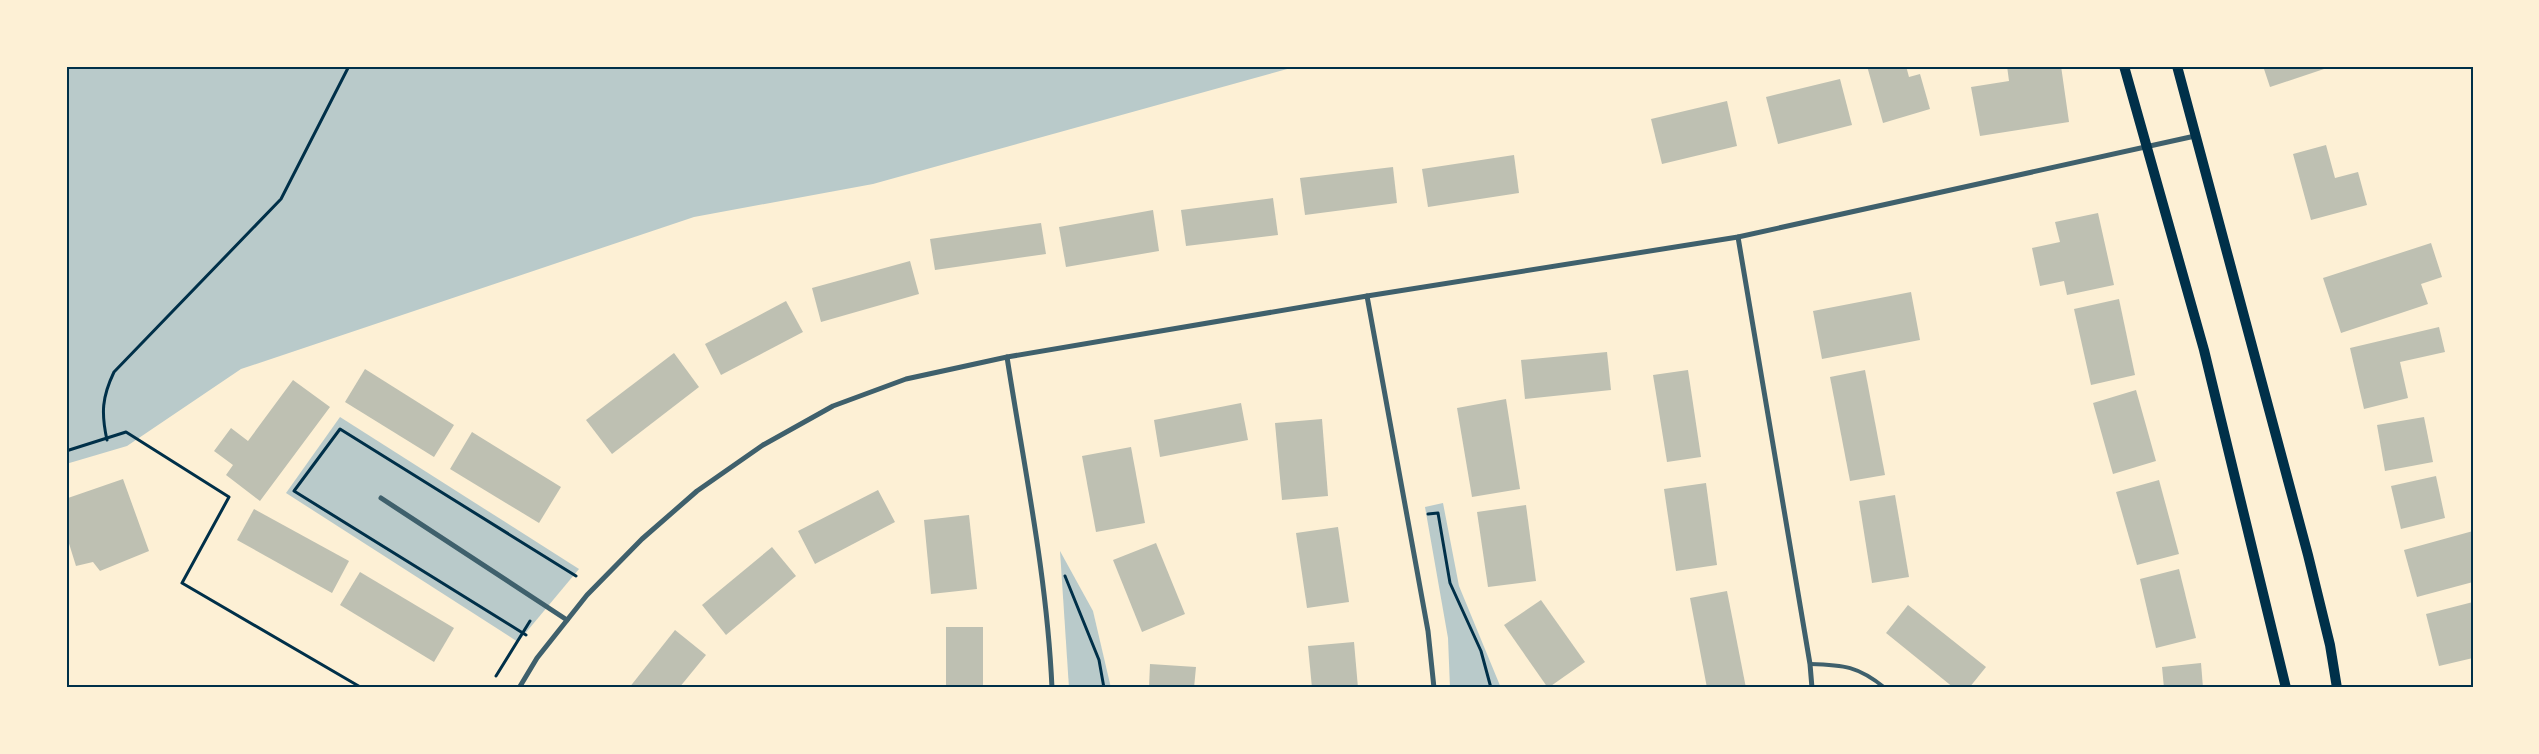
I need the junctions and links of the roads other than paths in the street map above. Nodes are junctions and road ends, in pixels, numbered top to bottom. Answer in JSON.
{"nodes":[{"id":1,"x":2124,"y":66,"type":"edge"},
{"id":2,"x":2177,"y":66,"type":"edge"},
{"id":3,"x":2195,"y":136,"type":"junction"},
{"id":4,"x":2146,"y":148,"type":"junction"},
{"id":5,"x":1738,"y":237,"type":"junction"},
{"id":6,"x":1367,"y":296,"type":"junction"},
{"id":7,"x":1007,"y":357,"type":"junction"},
{"id":8,"x":381,"y":498,"type":"dead end"},
{"id":9,"x":567,"y":620,"type":"junction"},
{"id":10,"x":1810,"y":664,"type":"junction"},
{"id":11,"x":2473,"y":687,"type":"edge"},
{"id":12,"x":519,"y":688,"type":"edge"},
{"id":13,"x":1052,"y":688,"type":"edge"},
{"id":14,"x":1434,"y":688,"type":"edge"},
{"id":15,"x":1812,"y":688,"type":"edge"},
{"id":16,"x":1885,"y":688,"type":"edge"},
{"id":17,"x":2286,"y":688,"type":"edge"},
{"id":18,"x":2337,"y":688,"type":"edge"},
{"id":19,"x":2467,"y":688,"type":"edge"}],
"edges":[{"from":1,"to":4,"type":"main road"},
{"from":2,"to":3,"type":"main road"},
{"from":3,"to":4,"type":"street"},
{"from":3,"to":18,"type":"main road"},
{"from":4,"to":5,"type":"street"},
{"from":4,"to":17,"type":"main road"},
{"from":5,"to":6,"type":"street"},
{"from":5,"to":10,"type":"street"},
{"from":6,"to":7,"type":"street"},
{"from":6,"to":14,"type":"street"},
{"from":7,"to":9,"type":"street"},
{"from":7,"to":13,"type":"street"},
{"from":8,"to":9,"type":"street"},
{"from":9,"to":12,"type":"street"},
{"from":10,"to":15,"type":"street"},
{"from":10,"to":16,"type":"lane"},
{"from":11,"to":19,"type":"lane"}]}
